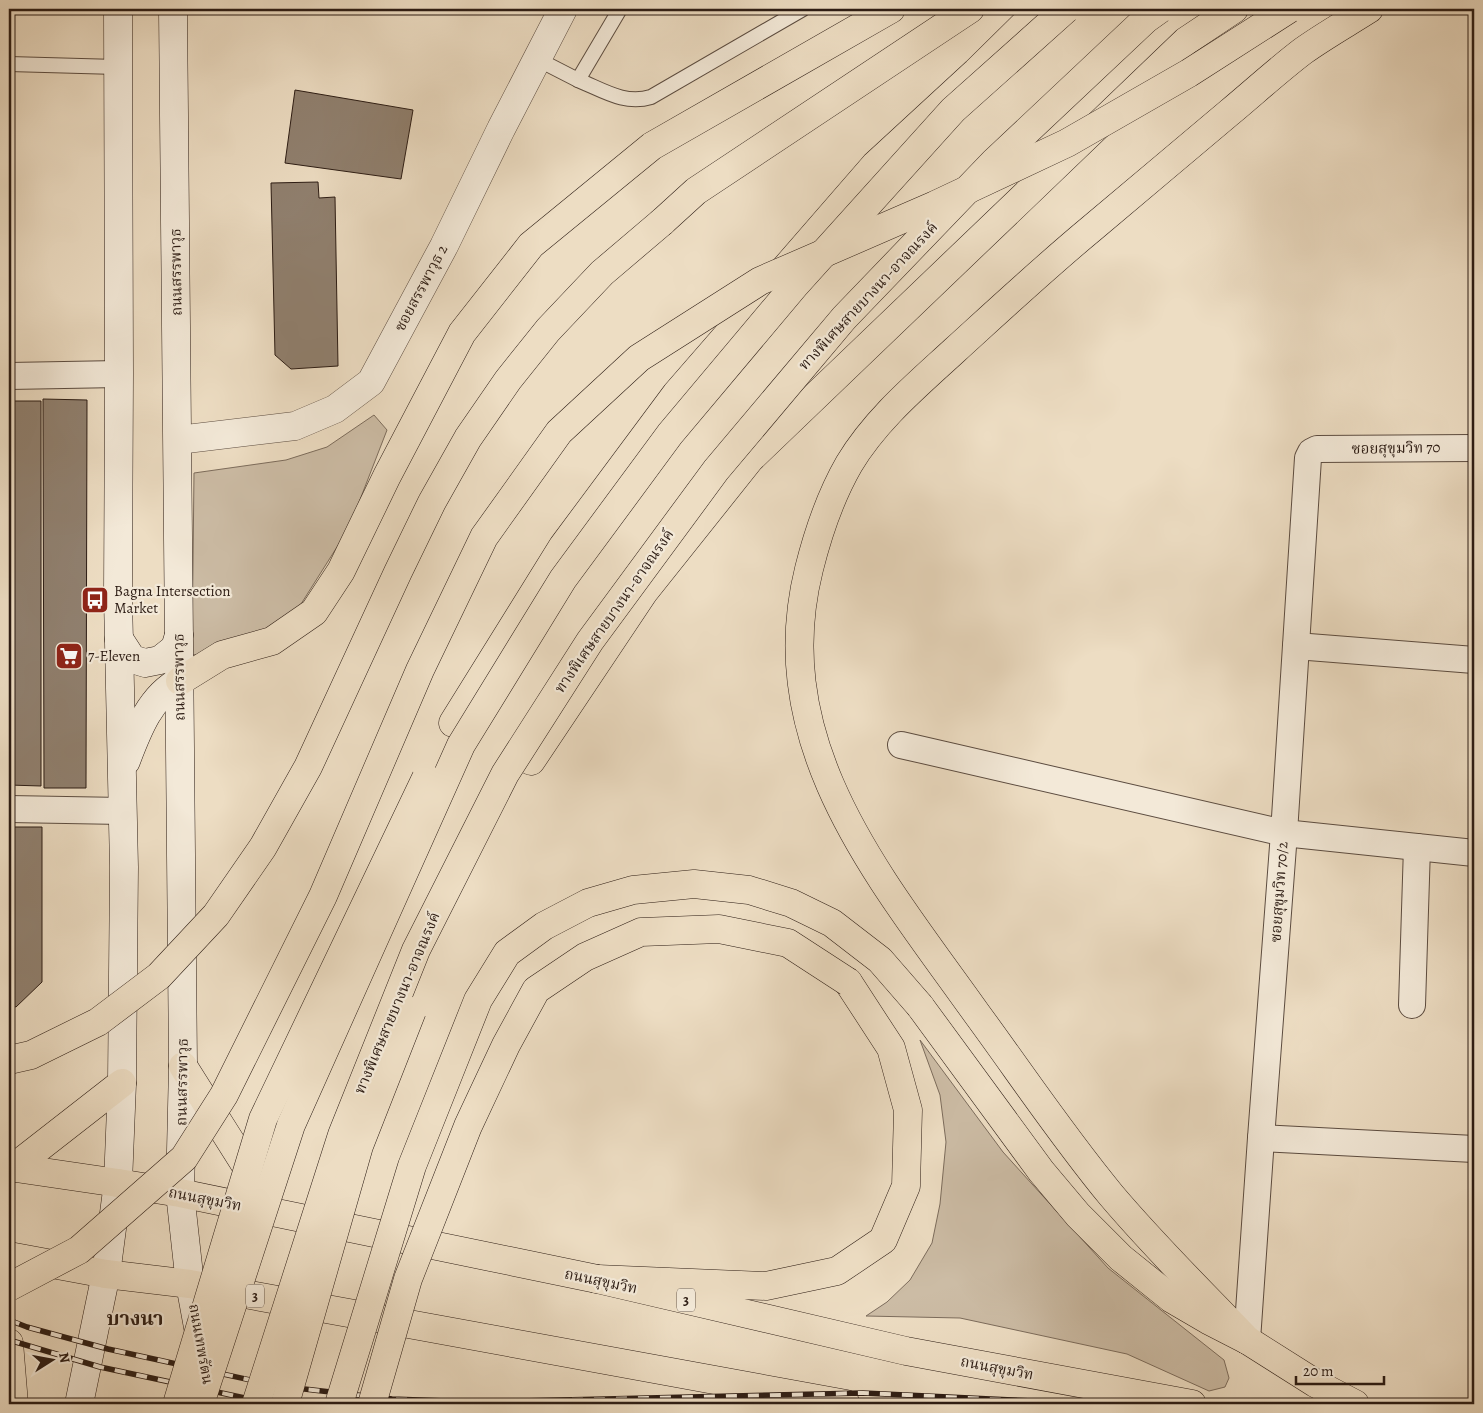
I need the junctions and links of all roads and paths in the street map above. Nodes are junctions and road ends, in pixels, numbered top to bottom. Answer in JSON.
{"nodes":[{"id":1,"x":118,"y":9,"type":"edge"},
{"id":2,"x":173,"y":9,"type":"edge"},
{"id":3,"x":563,"y":9,"type":"edge"},
{"id":4,"x":620,"y":9,"type":"edge"},
{"id":5,"x":803,"y":9,"type":"edge"},
{"id":6,"x":891,"y":9,"type":"edge"},
{"id":7,"x":970,"y":9,"type":"edge"},
{"id":8,"x":1040,"y":9,"type":"edge"},
{"id":9,"x":1066,"y":9,"type":"edge"},
{"id":10,"x":1160,"y":9,"type":"edge"},
{"id":11,"x":1234,"y":9,"type":"edge"},
{"id":12,"x":1289,"y":9,"type":"edge"},
{"id":13,"x":1369,"y":9,"type":"edge"},
{"id":14,"x":537,"y":59,"type":"junction"},
{"id":15,"x":9,"y":64,"type":"edge"},
{"id":16,"x":117,"y":67,"type":"junction"},
{"id":17,"x":578,"y":80,"type":"junction"},
{"id":18,"x":119,"y":374,"type":"junction"},
{"id":19,"x":9,"y":376,"type":"edge"},
{"id":20,"x":178,"y":440,"type":"junction"},
{"id":21,"x":1474,"y":448,"type":"edge"},
{"id":22,"x":1317,"y":449,"type":"joint"},
{"id":23,"x":179,"y":635,"type":"junction"},
{"id":24,"x":119,"y":639,"type":"junction"},
{"id":25,"x":1296,"y":646,"type":"junction"},
{"id":26,"x":1474,"y":660,"type":"edge"},
{"id":27,"x":180,"y":682,"type":"junction"},
{"id":28,"x":901,"y":746,"type":"dead end"},
{"id":29,"x":123,"y":770,"type":"junction"},
{"id":30,"x":9,"y":809,"type":"edge"},
{"id":31,"x":123,"y":811,"type":"junction"},
{"id":32,"x":1284,"y":833,"type":"junction"},
{"id":33,"x":1417,"y":847,"type":"junction"},
{"id":34,"x":1474,"y":853,"type":"edge"},
{"id":35,"x":1412,"y":1005,"type":"dead end"},
{"id":36,"x":9,"y":1060,"type":"edge"},
{"id":37,"x":183,"y":1066,"type":"junction"},
{"id":38,"x":122,"y":1083,"type":"junction"},
{"id":39,"x":1261,"y":1138,"type":"junction"},
{"id":40,"x":1474,"y":1149,"type":"edge"},
{"id":41,"x":11,"y":1167,"type":"edge"},
{"id":42,"x":118,"y":1183,"type":"junction"},
{"id":43,"x":180,"y":1193,"type":"junction"},
{"id":44,"x":275,"y":1213,"type":"junction"},
{"id":45,"x":9,"y":1256,"type":"edge"},
{"id":46,"x":106,"y":1274,"type":"junction"},
{"id":47,"x":597,"y":1279,"type":"junction"},
{"id":48,"x":190,"y":1284,"type":"junction"},
{"id":49,"x":9,"y":1287,"type":"edge"},
{"id":50,"x":1248,"y":1340,"type":"junction"},
{"id":51,"x":9,"y":1343,"type":"edge"},
{"id":52,"x":824,"y":1403,"type":"edge"},
{"id":53,"x":14,"y":1404,"type":"edge"},
{"id":54,"x":79,"y":1404,"type":"edge"},
{"id":55,"x":177,"y":1404,"type":"edge"},
{"id":56,"x":200,"y":1404,"type":"edge"},
{"id":57,"x":212,"y":1404,"type":"edge"},
{"id":58,"x":256,"y":1404,"type":"edge"},
{"id":59,"x":286,"y":1404,"type":"edge"},
{"id":60,"x":339,"y":1404,"type":"edge"},
{"id":61,"x":372,"y":1404,"type":"edge"},
{"id":62,"x":1192,"y":1404,"type":"edge"},
{"id":63,"x":1355,"y":1404,"type":"edge"}],
"edges":[{"from":1,"to":16,"type":"main road"},
{"from":2,"to":20,"type":"main road","name":"ถนนสรรพาวุธ"},
{"from":3,"to":14,"type":"main road","name":"ซอยสรรพาวุธ 2"},
{"from":4,"to":17,"type":"lane"},
{"from":5,"to":17,"type":"lane"},
{"from":6,"to":27,"type":"main road"},
{"from":7,"to":36,"type":"main road","bridge":true},
{"from":8,"to":55,"type":"main road","bridge":true},
{"from":9,"to":56,"type":"main road","bridge":true},
{"from":10,"to":58,"type":"main road","name":"ทางพิเศษสายบางนา-อาจณรงค์","bridge":true},
{"from":11,"to":59,"type":"main road","bridge":true},
{"from":12,"to":49,"type":"main road","bridge":true},
{"from":13,"to":50,"type":"main road"},
{"from":14,"to":17,"type":"lane"},
{"from":14,"to":20,"type":"main road","name":"ซอยสรรพาวุธ 2"},
{"from":15,"to":16,"type":"lane"},
{"from":16,"to":18,"type":"main road"},
{"from":18,"to":19,"type":"street"},
{"from":18,"to":24,"type":"main road"},
{"from":20,"to":23,"type":"main road","name":"ถนนสรรพาวุธ"},
{"from":21,"to":22,"type":"street","name":"ซอยสุขุมวิท 70"},
{"from":22,"to":25,"type":"street","name":"ซอยสุขุมวิท 70/2"},
{"from":23,"to":24,"type":"main road"},
{"from":23,"to":27,"type":"main road","name":"ถนนสรรพาวุธ"},
{"from":24,"to":29,"type":"main road"},
{"from":25,"to":26,"type":"street"},
{"from":25,"to":32,"type":"street","name":"ซอยสุขุมวิท 70/2"},
{"from":27,"to":29,"type":"main road"},
{"from":27,"to":37,"type":"main road","name":"ถนนสรรพาวุธ"},
{"from":28,"to":32,"type":"street"},
{"from":29,"to":31,"type":"main road"},
{"from":30,"to":31,"type":"street"},
{"from":31,"to":38,"type":"main road"},
{"from":32,"to":33,"type":"street"},
{"from":32,"to":39,"type":"street","name":"ซอยสุขุมวิท 70/2"},
{"from":33,"to":34,"type":"street"},
{"from":33,"to":35,"type":"street"},
{"from":37,"to":43,"type":"main road","name":"ถนนสรรพาวุธ"},
{"from":37,"to":44,"type":"main road"},
{"from":38,"to":41,"type":"main road"},
{"from":38,"to":42,"type":"main road"},
{"from":39,"to":40,"type":"street"},
{"from":39,"to":50,"type":"street","name":"ซอยสุขุมวิท 70/2"},
{"from":41,"to":42,"type":"main road","name":"ถนนสุขุมวิท","number":"3"},
{"from":42,"to":43,"type":"main road","name":"ถนนสุขุมวิท","number":"3"},
{"from":42,"to":46,"type":"main road"},
{"from":43,"to":44,"type":"main road","name":"ถนนสุขุมวิท","number":"3"},
{"from":43,"to":48,"type":"main road","name":"ถนนสรรพาวุธ"},
{"from":44,"to":47,"type":"main road","name":"ถนนสุขุมวิท","number":"3"},
{"from":45,"to":46,"type":"main road","number":"3"},
{"from":46,"to":48,"type":"main road","number":"3"},
{"from":46,"to":54,"type":"main road"},
{"from":47,"to":61,"type":"main road","bridge":true},
{"from":47,"to":62,"type":"main road","name":"ถนนสุขุมวิท","number":"3"},
{"from":48,"to":52,"type":"main road","number":"3"},
{"from":48,"to":57,"type":"main road","name":"ถนนเทพรัตน"},
{"from":50,"to":60,"type":"main road","bridge":true},
{"from":50,"to":63,"type":"main road"},
{"from":51,"to":53,"type":"main road"}]}
